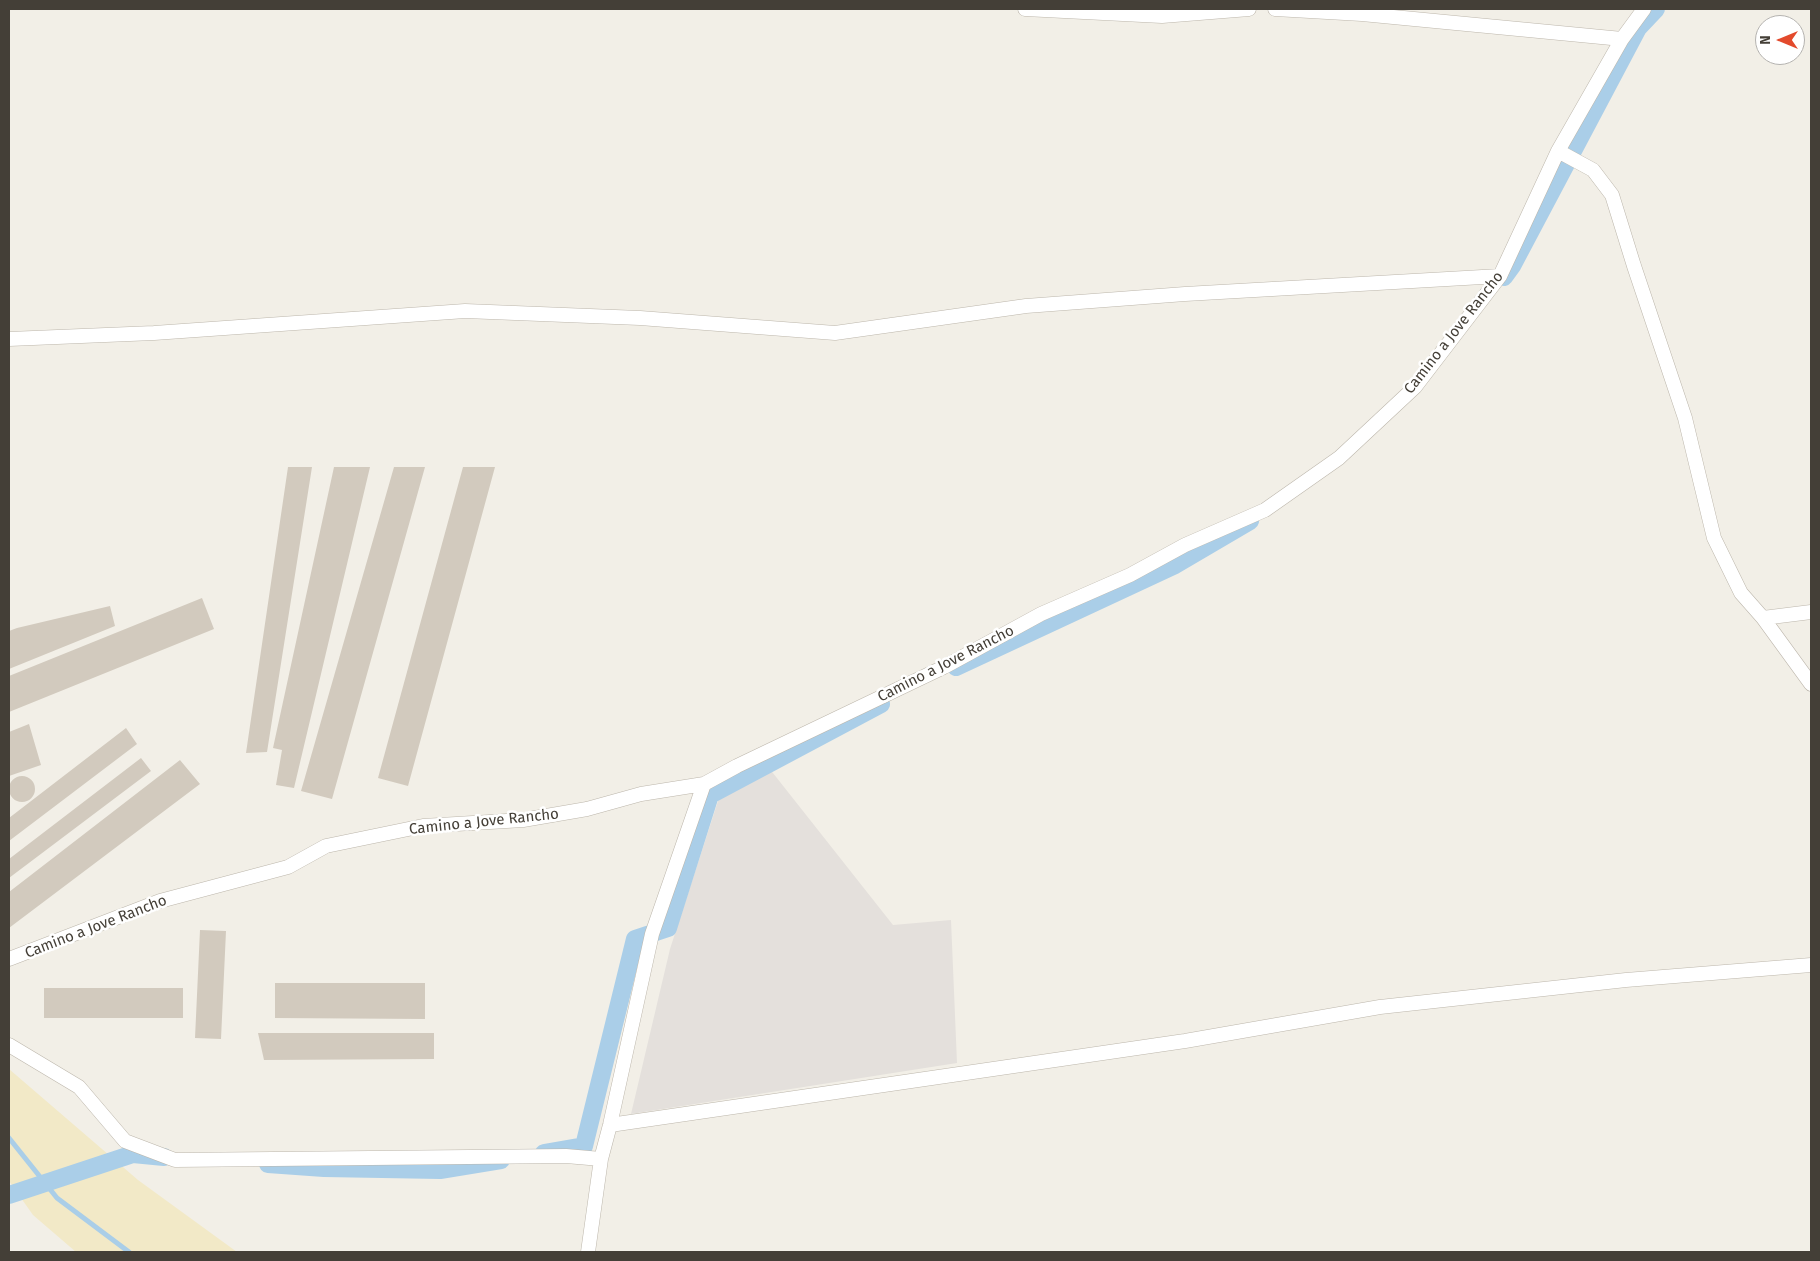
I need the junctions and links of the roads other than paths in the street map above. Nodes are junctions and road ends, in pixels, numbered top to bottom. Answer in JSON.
{"nodes":[{"id":1,"x":1025,"y":9,"type":"edge"},
{"id":2,"x":1249,"y":9,"type":"edge"},
{"id":3,"x":1275,"y":9,"type":"edge"},
{"id":4,"x":1644,"y":9,"type":"edge"},
{"id":5,"x":1622,"y":39,"type":"junction"},
{"id":6,"x":1558,"y":151,"type":"junction"},
{"id":7,"x":1500,"y":276,"type":"junction"},
{"id":8,"x":9,"y":339,"type":"edge"},
{"id":9,"x":1811,"y":612,"type":"edge"},
{"id":10,"x":1762,"y":618,"type":"junction"},
{"id":11,"x":1811,"y":684,"type":"edge"},
{"id":12,"x":704,"y":784,"type":"junction"},
{"id":13,"x":9,"y":959,"type":"edge"},
{"id":14,"x":1811,"y":965,"type":"edge"},
{"id":15,"x":9,"y":1045,"type":"edge"},
{"id":16,"x":610,"y":1125,"type":"junction"},
{"id":17,"x":602,"y":1158,"type":"junction"},
{"id":18,"x":588,"y":1252,"type":"edge"}],
"edges":[{"from":1,"to":2,"type":"street"},
{"from":3,"to":5,"type":"street"},
{"from":4,"to":5,"type":"street","name":"Camino a Jove Rancho"},
{"from":5,"to":6,"type":"street","name":"Camino a Jove Rancho"},
{"from":6,"to":7,"type":"street","name":"Camino a Jove Rancho"},
{"from":6,"to":10,"type":"street"},
{"from":7,"to":8,"type":"street"},
{"from":7,"to":12,"type":"street","name":"Camino a Jove Rancho"},
{"from":9,"to":10,"type":"street"},
{"from":10,"to":11,"type":"street"},
{"from":12,"to":13,"type":"street","name":"Camino a Jove Rancho"},
{"from":12,"to":16,"type":"street"},
{"from":14,"to":16,"type":"street"},
{"from":15,"to":17,"type":"street"},
{"from":16,"to":17,"type":"street"},
{"from":17,"to":18,"type":"street"}]}
